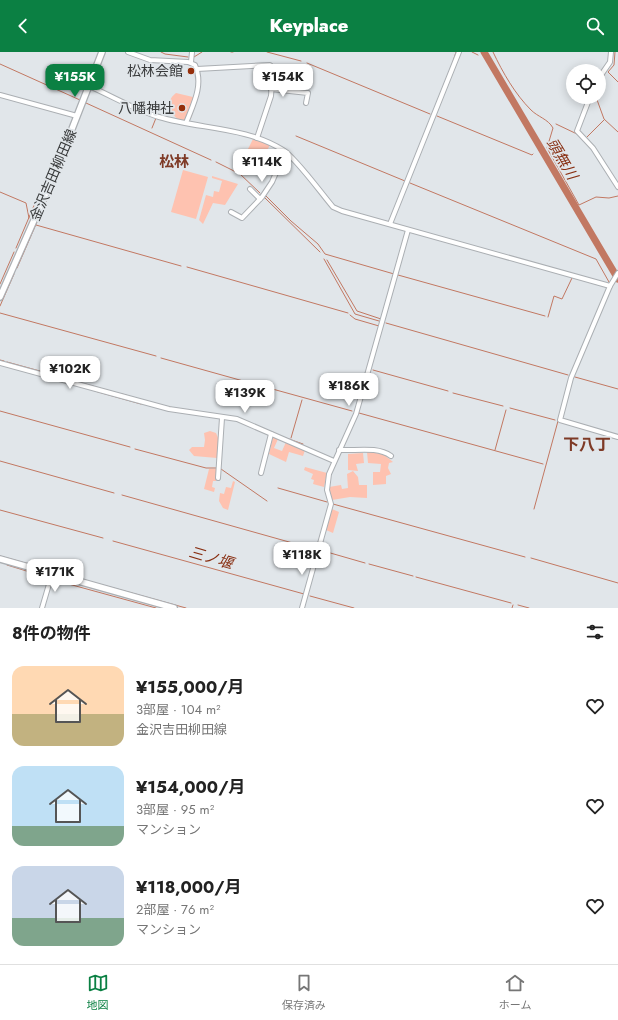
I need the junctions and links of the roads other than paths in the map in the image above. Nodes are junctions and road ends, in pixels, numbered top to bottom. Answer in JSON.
{"nodes":[{"id":1,"x":102,"y":52,"type":"edge"},
{"id":2,"x":128,"y":52,"type":"edge"},
{"id":3,"x":192,"y":52,"type":"edge"},
{"id":4,"x":459,"y":52,"type":"edge"},
{"id":5,"x":611,"y":52,"type":"edge"},
{"id":6,"x":191,"y":62,"type":"junction"},
{"id":7,"x":606,"y":68,"type":"edge"},
{"id":8,"x":196,"y":69,"type":"junction"},
{"id":9,"x":89,"y":86,"type":"junction"},
{"id":10,"x":271,"y":89,"type":"junction"},
{"id":11,"x":0,"y":95,"type":"edge"},
{"id":12,"x":306,"y":102,"type":"dead end"},
{"id":13,"x":587,"y":104,"type":"edge"},
{"id":14,"x":77,"y":116,"type":"junction"},
{"id":15,"x":186,"y":123,"type":"junction"},
{"id":16,"x":257,"y":138,"type":"junction"},
{"id":17,"x":285,"y":152,"type":"junction"},
{"id":18,"x":618,"y":187,"type":"edge"},
{"id":19,"x":250,"y":189,"type":"dead end"},
{"id":20,"x":260,"y":199,"type":"junction"},
{"id":21,"x":231,"y":212,"type":"dead end"},
{"id":22,"x":390,"y":224,"type":"junction"},
{"id":23,"x":408,"y":230,"type":"junction"},
{"id":24,"x":618,"y":273,"type":"edge"},
{"id":25,"x":610,"y":286,"type":"junction"},
{"id":26,"x":0,"y":297,"type":"edge"},
{"id":27,"x":0,"y":363,"type":"edge"},
{"id":28,"x":222,"y":418,"type":"junction"},
{"id":29,"x":271,"y":434,"type":"junction"},
{"id":30,"x":618,"y":436,"type":"edge"},
{"id":31,"x":339,"y":450,"type":"junction"},
{"id":32,"x":391,"y":456,"type":"dead end"},
{"id":33,"x":334,"y":461,"type":"junction"},
{"id":34,"x":261,"y":473,"type":"dead end"},
{"id":35,"x":218,"y":478,"type":"dead end"},
{"id":36,"x":0,"y":559,"type":"edge"},
{"id":37,"x":52,"y":574,"type":"junction"},
{"id":38,"x":42,"y":608,"type":"edge"},
{"id":39,"x":174,"y":608,"type":"edge"},
{"id":40,"x":302,"y":608,"type":"edge"}],
"edges":[{"from":1,"to":9,"type":"main road","name":"金沢吉田柳田線"},
{"from":2,"to":6,"type":"street"},
{"from":3,"to":6,"type":"street"},
{"from":4,"to":22,"type":"street"},
{"from":5,"to":7,"type":"street"},
{"from":6,"to":8,"type":"street"},
{"from":8,"to":10,"type":"street"},
{"from":8,"to":15,"type":"street"},
{"from":9,"to":14,"type":"main road","name":"金沢吉田柳田線"},
{"from":9,"to":15,"type":"street"},
{"from":10,"to":12,"type":"street"},
{"from":10,"to":16,"type":"street"},
{"from":11,"to":14,"type":"street"},
{"from":13,"to":18,"type":"street"},
{"from":14,"to":26,"type":"main road","name":"金沢吉田柳田線"},
{"from":15,"to":16,"type":"street"},
{"from":16,"to":17,"type":"street"},
{"from":17,"to":20,"type":"street"},
{"from":17,"to":22,"type":"street"},
{"from":19,"to":20,"type":"street"},
{"from":20,"to":21,"type":"street"},
{"from":22,"to":23,"type":"street"},
{"from":23,"to":25,"type":"street"},
{"from":23,"to":31,"type":"street"},
{"from":24,"to":25,"type":"street"},
{"from":25,"to":30,"type":"street"},
{"from":27,"to":28,"type":"street"},
{"from":28,"to":29,"type":"street"},
{"from":28,"to":35,"type":"street"},
{"from":29,"to":33,"type":"street"},
{"from":29,"to":34,"type":"street"},
{"from":31,"to":32,"type":"street"},
{"from":31,"to":33,"type":"street"},
{"from":33,"to":40,"type":"street"},
{"from":36,"to":37,"type":"main road"},
{"from":37,"to":38,"type":"street"},
{"from":37,"to":39,"type":"main road"}]}
